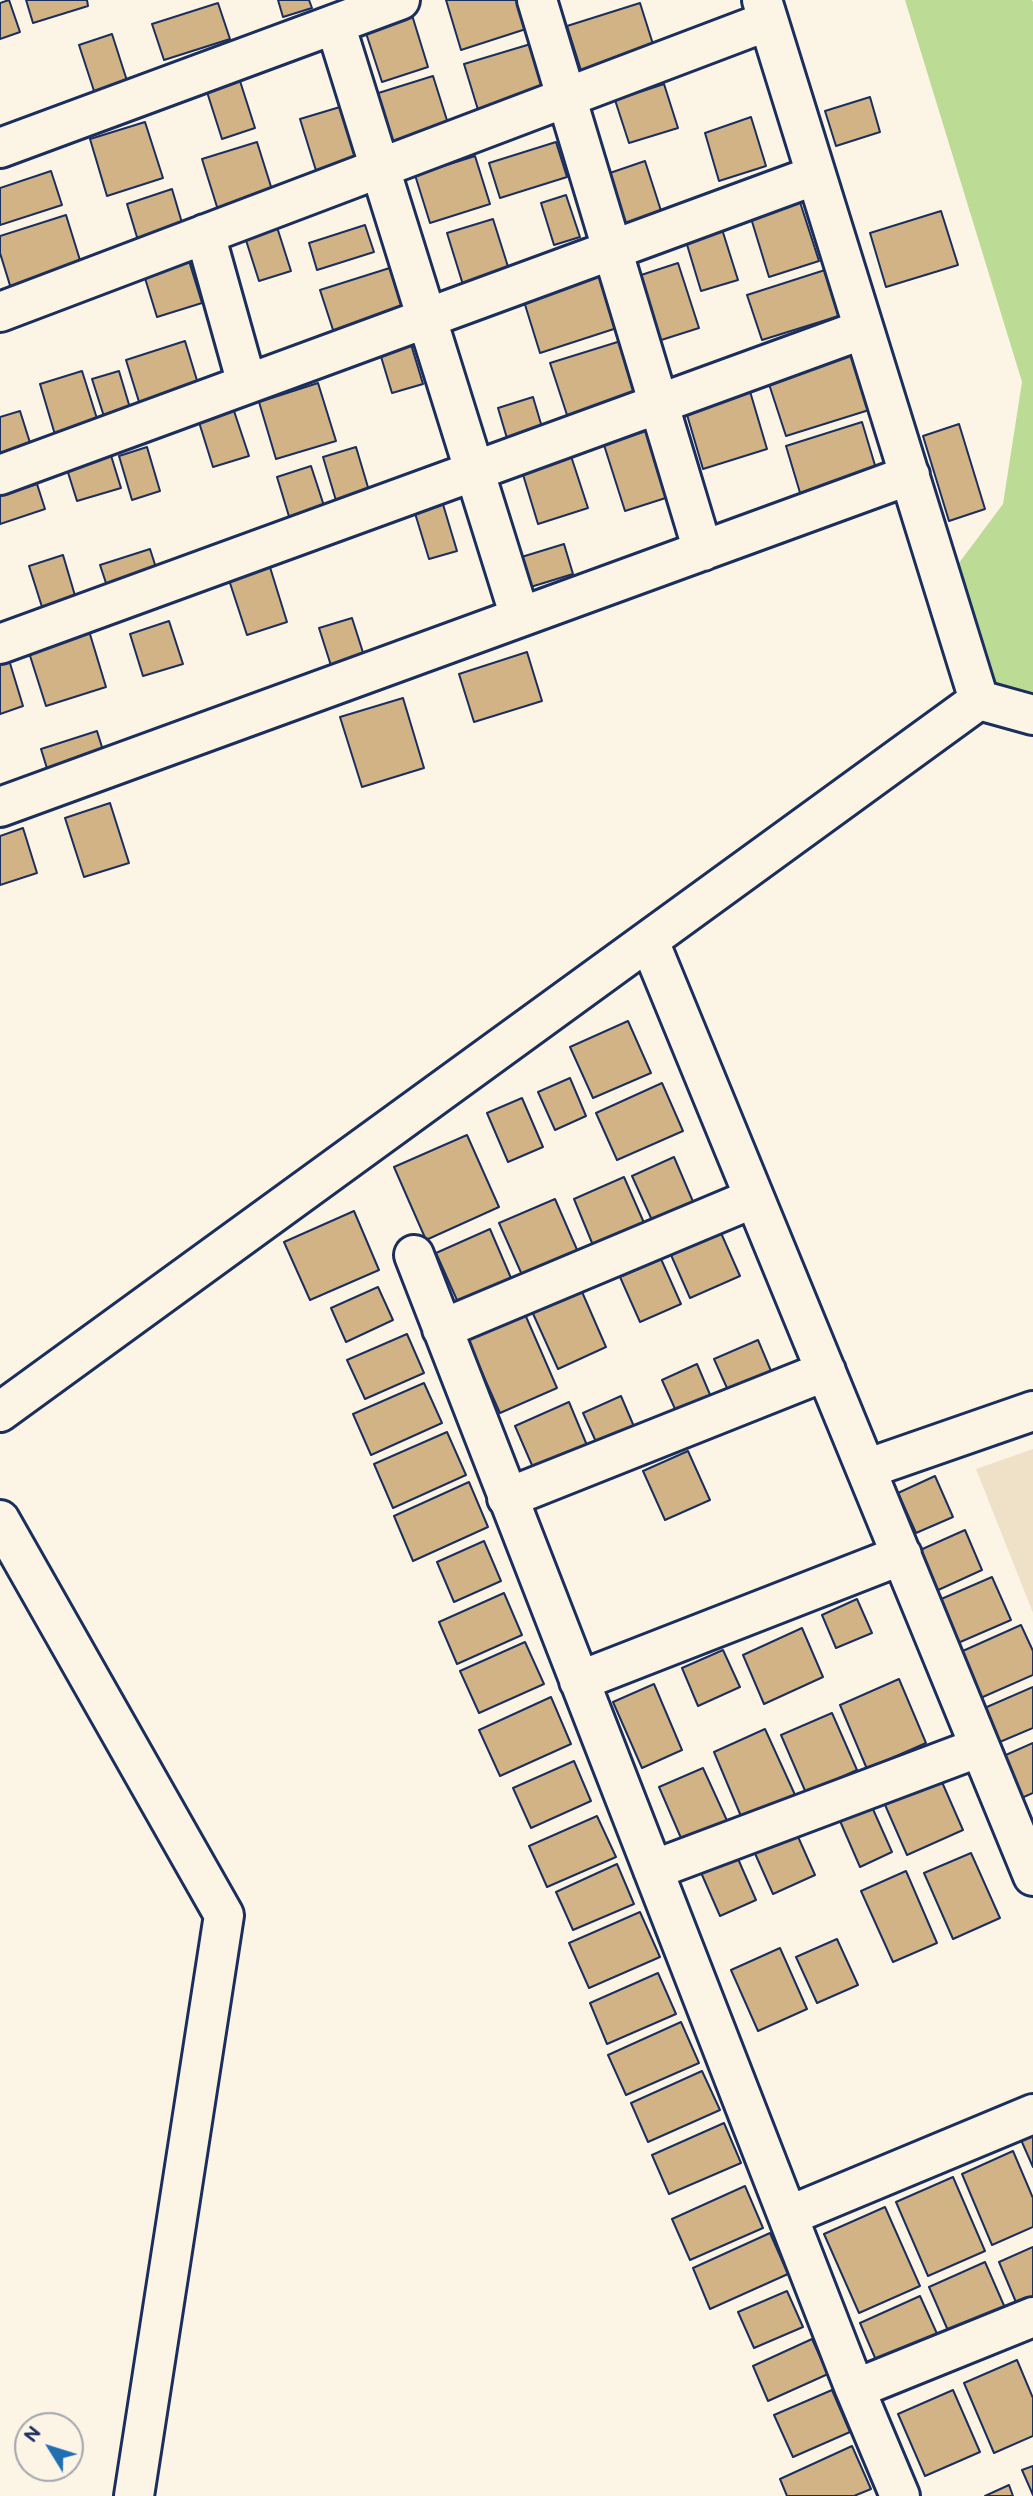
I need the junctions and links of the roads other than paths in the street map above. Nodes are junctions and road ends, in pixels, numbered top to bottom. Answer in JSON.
{"nodes":[{"id":1,"x":400,"y":0,"type":"edge"},
{"id":2,"x":537,"y":0,"type":"edge"},
{"id":3,"x":765,"y":10,"type":"edge"},
{"id":4,"x":335,"y":24,"type":"junction"},
{"id":5,"x":566,"y":97,"type":"junction"},
{"id":6,"x":0,"y":148,"type":"edge"},
{"id":7,"x":380,"y":168,"type":"junction"},
{"id":8,"x":817,"y":175,"type":"junction"},
{"id":9,"x":205,"y":234,"type":"junction"},
{"id":10,"x":612,"y":250,"type":"junction"},
{"id":11,"x":0,"y":312,"type":"edge"},
{"id":12,"x":426,"y":318,"type":"junction"},
{"id":13,"x":864,"y":329,"type":"junction"},
{"id":14,"x":247,"y":384,"type":"junction"},
{"id":15,"x":658,"y":404,"type":"junction"},
{"id":16,"x":474,"y":471,"type":"junction"},
{"id":17,"x":0,"y":475,"type":"edge"},
{"id":18,"x":909,"y":475,"type":"junction"},
{"id":19,"x":703,"y":551,"type":"junction"},
{"id":20,"x":520,"y":617,"type":"junction"},
{"id":21,"x":0,"y":644,"type":"edge"},
{"id":22,"x":979,"y":700,"type":"junction"},
{"id":23,"x":1033,"y":715,"type":"edge"},
{"id":24,"x":0,"y":807,"type":"edge"},
{"id":25,"x":649,"y":941,"type":"junction"},
{"id":26,"x":754,"y":1198,"type":"junction"},
{"id":27,"x":414,"y":1255,"type":"dead end"},
{"id":28,"x":442,"y":1329,"type":"junction"},
{"id":29,"x":826,"y":1371,"type":"junction"},
{"id":30,"x":1033,"y":1411,"type":"edge"},
{"id":31,"x":0,"y":1412,"type":"edge"},
{"id":32,"x":866,"y":1469,"type":"junction"},
{"id":33,"x":508,"y":1498,"type":"junction"},
{"id":34,"x":0,"y":1520,"type":"edge"},
{"id":35,"x":902,"y":1555,"type":"junction"},
{"id":36,"x":579,"y":1681,"type":"junction"},
{"id":37,"x":980,"y":1747,"type":"junction"},
{"id":38,"x":653,"y":1870,"type":"junction"},
{"id":39,"x":1033,"y":1877,"type":"edge"},
{"id":40,"x":1033,"y":2114,"type":"edge"},
{"id":41,"x":788,"y":2216,"type":"junction"},
{"id":42,"x":1033,"y":2317,"type":"edge"},
{"id":43,"x":855,"y":2389,"type":"junction"},
{"id":44,"x":134,"y":2496,"type":"edge"},
{"id":45,"x":900,"y":2496,"type":"edge"}],
"edges":[{"from":1,"to":4,"type":"street"},
{"from":2,"to":5,"type":"street"},
{"from":3,"to":5,"type":"street"},
{"from":3,"to":8,"type":"street"},
{"from":4,"to":6,"type":"street"},
{"from":4,"to":7,"type":"street"},
{"from":5,"to":7,"type":"street"},
{"from":5,"to":10,"type":"street"},
{"from":7,"to":9,"type":"street"},
{"from":7,"to":12,"type":"street"},
{"from":8,"to":10,"type":"street"},
{"from":8,"to":13,"type":"street"},
{"from":9,"to":11,"type":"street"},
{"from":9,"to":14,"type":"street"},
{"from":10,"to":12,"type":"street"},
{"from":10,"to":15,"type":"street"},
{"from":12,"to":14,"type":"street"},
{"from":12,"to":16,"type":"street"},
{"from":13,"to":15,"type":"street"},
{"from":13,"to":18,"type":"street"},
{"from":14,"to":17,"type":"street"},
{"from":15,"to":16,"type":"street"},
{"from":15,"to":19,"type":"street"},
{"from":16,"to":20,"type":"street"},
{"from":16,"to":21,"type":"street"},
{"from":18,"to":19,"type":"street"},
{"from":18,"to":22,"type":"street"},
{"from":19,"to":20,"type":"street"},
{"from":20,"to":24,"type":"street"},
{"from":22,"to":23,"type":"street"},
{"from":22,"to":25,"type":"street"},
{"from":25,"to":26,"type":"street"},
{"from":25,"to":31,"type":"street"},
{"from":26,"to":28,"type":"street"},
{"from":26,"to":29,"type":"street"},
{"from":27,"to":28,"type":"street"},
{"from":28,"to":33,"type":"street"},
{"from":29,"to":32,"type":"street"},
{"from":29,"to":33,"type":"street"},
{"from":30,"to":32,"type":"street"},
{"from":32,"to":35,"type":"street"},
{"from":33,"to":36,"type":"street"},
{"from":34,"to":44,"type":"street"},
{"from":35,"to":36,"type":"street"},
{"from":35,"to":37,"type":"street"},
{"from":36,"to":38,"type":"street"},
{"from":37,"to":38,"type":"street"},
{"from":37,"to":39,"type":"street"},
{"from":38,"to":41,"type":"street"},
{"from":40,"to":41,"type":"street"},
{"from":41,"to":43,"type":"street"},
{"from":42,"to":43,"type":"street"},
{"from":43,"to":45,"type":"street"}]}
